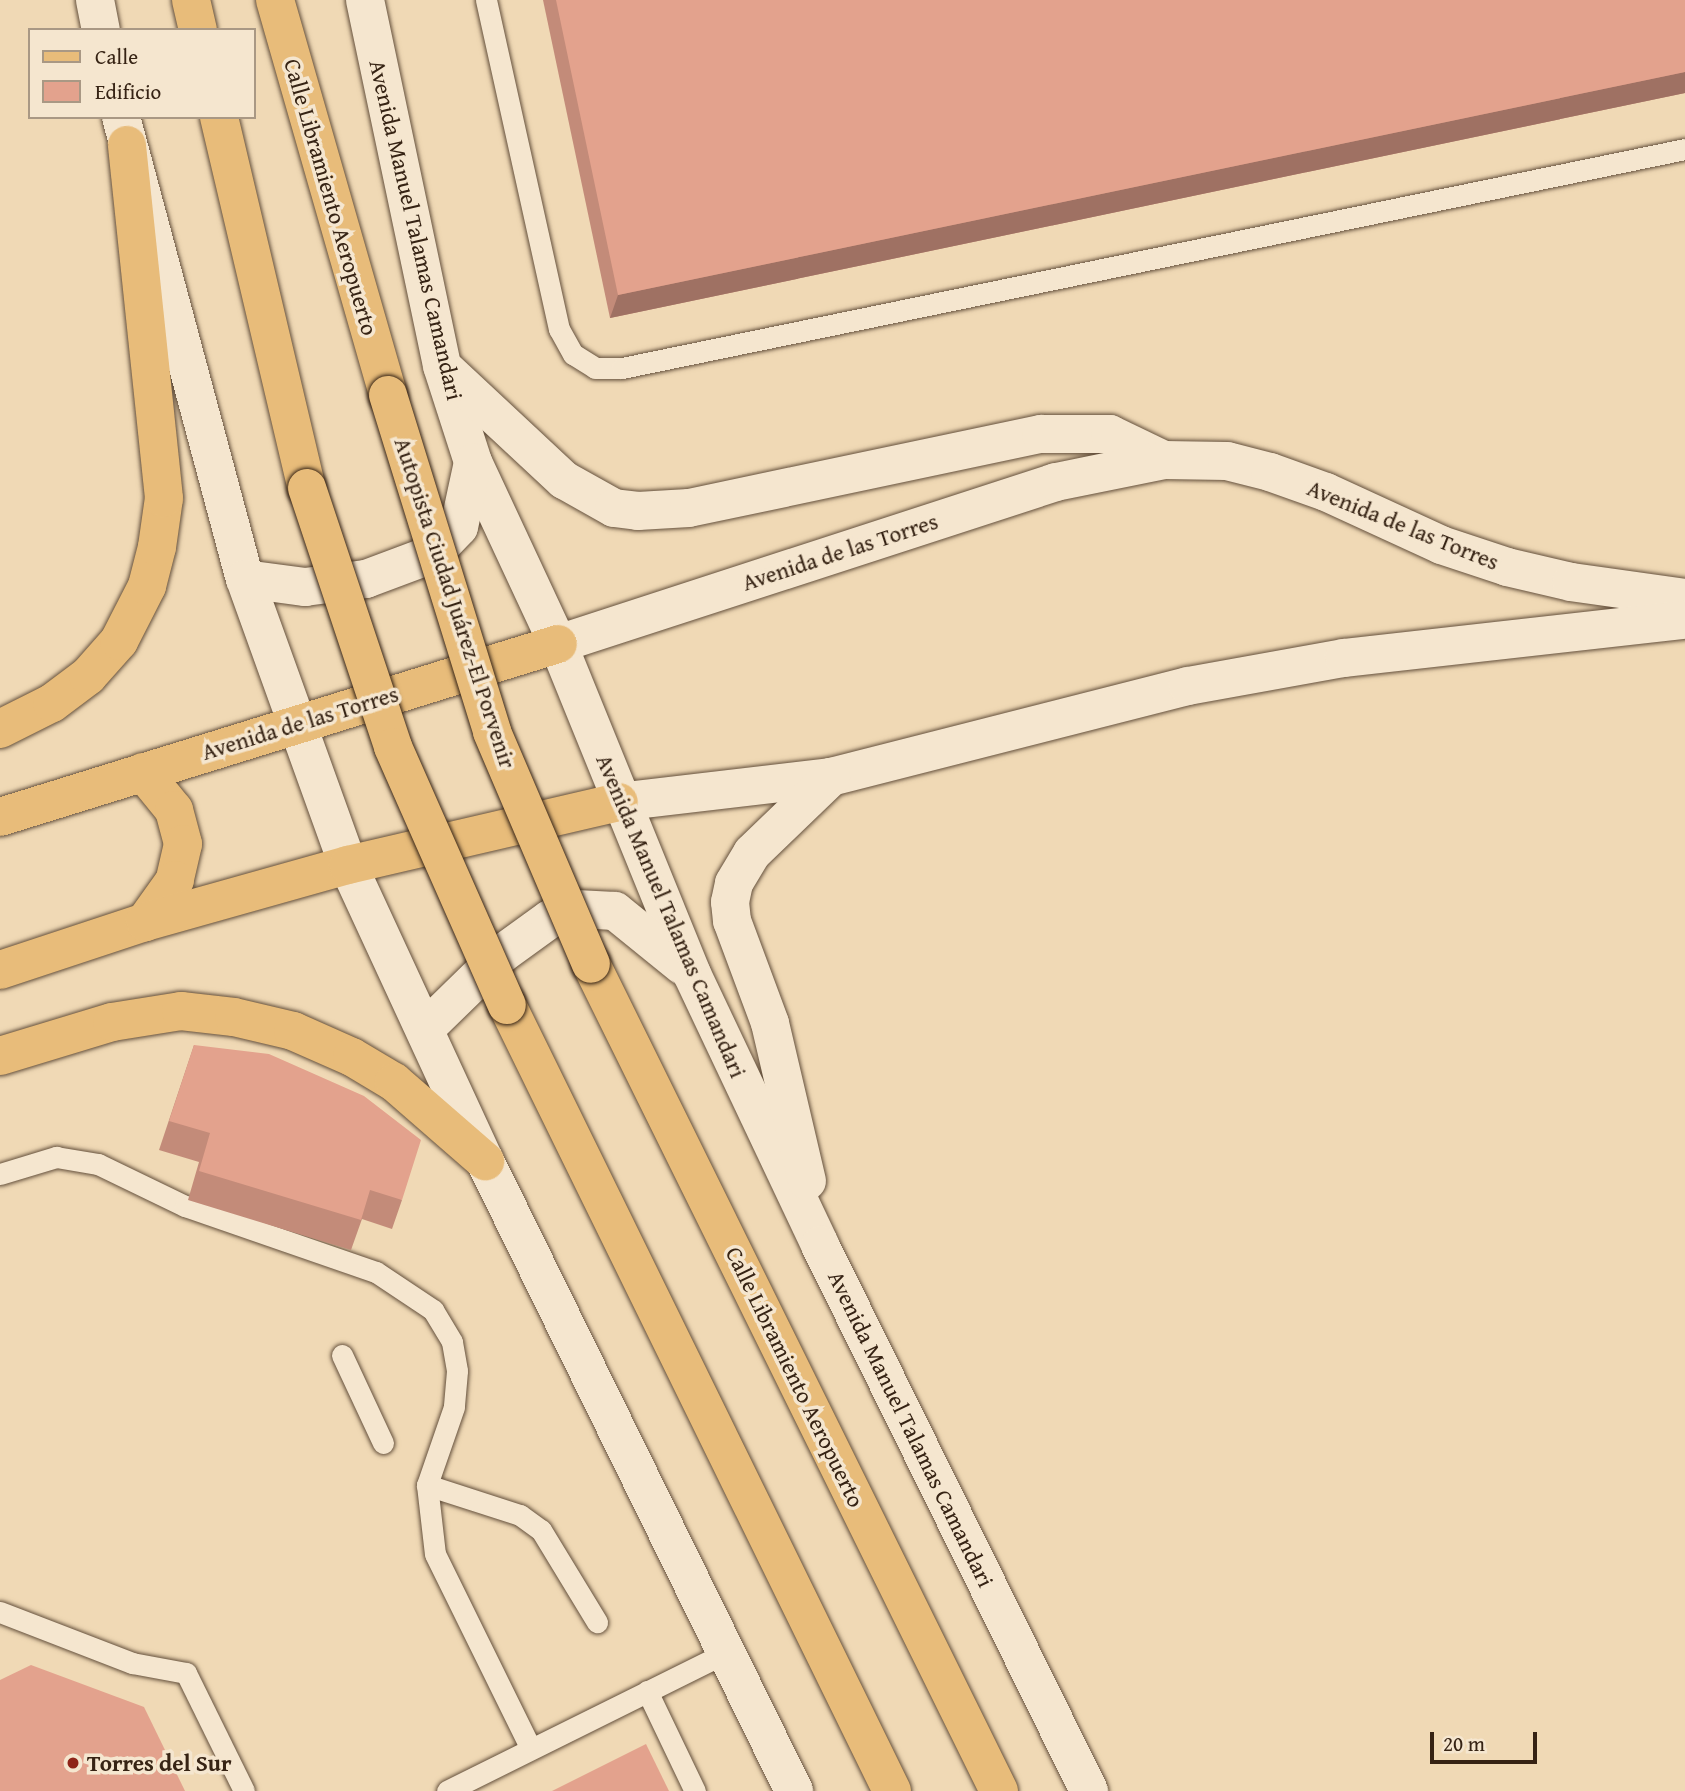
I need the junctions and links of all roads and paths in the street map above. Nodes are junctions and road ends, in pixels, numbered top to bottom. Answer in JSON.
{"nodes":[{"id":1,"x":95,"y":0,"type":"edge"},
{"id":2,"x":191,"y":0,"type":"edge"},
{"id":3,"x":275,"y":0,"type":"edge"},
{"id":4,"x":365,"y":0,"type":"edge"},
{"id":5,"x":486,"y":0,"type":"edge"},
{"id":6,"x":101,"y":28,"type":"edge"},
{"id":7,"x":198,"y":28,"type":"edge"},
{"id":8,"x":219,"y":119,"type":"edge"},
{"id":9,"x":124,"y":131,"type":"edge"},
{"id":10,"x":1685,"y":149,"type":"edge"},
{"id":11,"x":442,"y":366,"type":"junction"},
{"id":12,"x":388,"y":394,"type":"joint"},
{"id":13,"x":1164,"y":460,"type":"junction"},
{"id":14,"x":473,"y":461,"type":"junction"},
{"id":15,"x":244,"y":579,"type":"junction"},
{"id":16,"x":1685,"y":598,"type":"edge"},
{"id":17,"x":1685,"y":620,"type":"edge"},
{"id":18,"x":558,"y":644,"type":"junction"},
{"id":19,"x":295,"y":724,"type":"junction"},
{"id":20,"x":0,"y":729,"type":"edge"},
{"id":21,"x":143,"y":772,"type":"junction"},
{"id":22,"x":831,"y":777,"type":"junction"},
{"id":23,"x":619,"y":802,"type":"junction"},
{"id":24,"x":0,"y":817,"type":"edge"},
{"id":25,"x":348,"y":865,"type":"junction"},
{"id":26,"x":145,"y":922,"type":"junction"},
{"id":27,"x":591,"y":964,"type":"joint"},
{"id":28,"x":0,"y":970,"type":"edge"},
{"id":29,"x":692,"y":974,"type":"junction"},
{"id":30,"x":425,"y":1029,"type":"junction"},
{"id":31,"x":0,"y":1056,"type":"edge"},
{"id":32,"x":485,"y":1161,"type":"junction"},
{"id":33,"x":0,"y":1174,"type":"edge"},
{"id":34,"x":820,"y":1245,"type":"junction"},
{"id":35,"x":342,"y":1355,"type":"dead end"},
{"id":36,"x":383,"y":1443,"type":"dead end"},
{"id":37,"x":427,"y":1485,"type":"junction"},
{"id":38,"x":0,"y":1612,"type":"edge"},
{"id":39,"x":597,"y":1622,"type":"dead end"},
{"id":40,"x":727,"y":1652,"type":"junction"},
{"id":41,"x":647,"y":1691,"type":"junction"},
{"id":42,"x":530,"y":1747,"type":"junction"},
{"id":43,"x":244,"y":1791,"type":"edge"},
{"id":44,"x":447,"y":1791,"type":"edge"},
{"id":45,"x":695,"y":1791,"type":"edge"},
{"id":46,"x":794,"y":1791,"type":"edge"},
{"id":47,"x":892,"y":1791,"type":"edge"},
{"id":48,"x":999,"y":1791,"type":"edge"},
{"id":49,"x":1089,"y":1791,"type":"edge"}],
"edges":[{"from":1,"to":6,"type":"main road"},
{"from":2,"to":7,"type":"main road"},
{"from":3,"to":12,"type":"main road","name":"Calle Libramiento Aeropuerto"},
{"from":4,"to":11,"type":"main road","name":"Avenida Manuel Talamas Camandari"},
{"from":5,"to":10,"type":"lane"},
{"from":8,"to":47,"type":"main road","bridge":true},
{"from":9,"to":15,"type":"main road"},
{"from":9,"to":20,"type":"main road"},
{"from":11,"to":13,"type":"main road"},
{"from":11,"to":14,"type":"main road","name":"Avenida Manuel Talamas Camandari"},
{"from":12,"to":27,"type":"main road","name":"Autopista Ciudad Juárez-El Porvenir","bridge":true},
{"from":13,"to":16,"type":"main road","name":"Avenida de las Torres"},
{"from":13,"to":18,"type":"main road","name":"Avenida de las Torres"},
{"from":14,"to":15,"type":"main road"},
{"from":14,"to":18,"type":"main road","name":"Avenida Manuel Talamas Camandari"},
{"from":15,"to":19,"type":"main road"},
{"from":17,"to":22,"type":"main road"},
{"from":18,"to":19,"type":"main road","name":"Avenida de las Torres"},
{"from":18,"to":23,"type":"main road","name":"Avenida Manuel Talamas Camandari"},
{"from":19,"to":21,"type":"main road","name":"Avenida de las Torres"},
{"from":19,"to":25,"type":"main road"},
{"from":21,"to":24,"type":"main road","name":"Avenida de las Torres"},
{"from":21,"to":26,"type":"main road"},
{"from":22,"to":23,"type":"main road"},
{"from":22,"to":34,"type":"main road"},
{"from":23,"to":25,"type":"main road"},
{"from":23,"to":29,"type":"main road","name":"Avenida Manuel Talamas Camandari"},
{"from":25,"to":26,"type":"main road"},
{"from":25,"to":30,"type":"main road"},
{"from":26,"to":28,"type":"main road"},
{"from":27,"to":48,"type":"main road","name":"Calle Libramiento Aeropuerto"},
{"from":29,"to":30,"type":"main road"},
{"from":29,"to":34,"type":"main road","name":"Avenida Manuel Talamas Camandari"},
{"from":30,"to":32,"type":"main road"},
{"from":31,"to":32,"type":"main road"},
{"from":32,"to":40,"type":"main road"},
{"from":33,"to":37,"type":"lane"},
{"from":34,"to":49,"type":"main road","name":"Avenida Manuel Talamas Camandari"},
{"from":35,"to":36,"type":"lane"},
{"from":37,"to":39,"type":"lane"},
{"from":37,"to":42,"type":"lane"},
{"from":38,"to":43,"type":"lane"},
{"from":40,"to":41,"type":"lane"},
{"from":40,"to":46,"type":"main road"},
{"from":41,"to":42,"type":"lane"},
{"from":41,"to":45,"type":"lane"},
{"from":42,"to":44,"type":"lane"}]}
